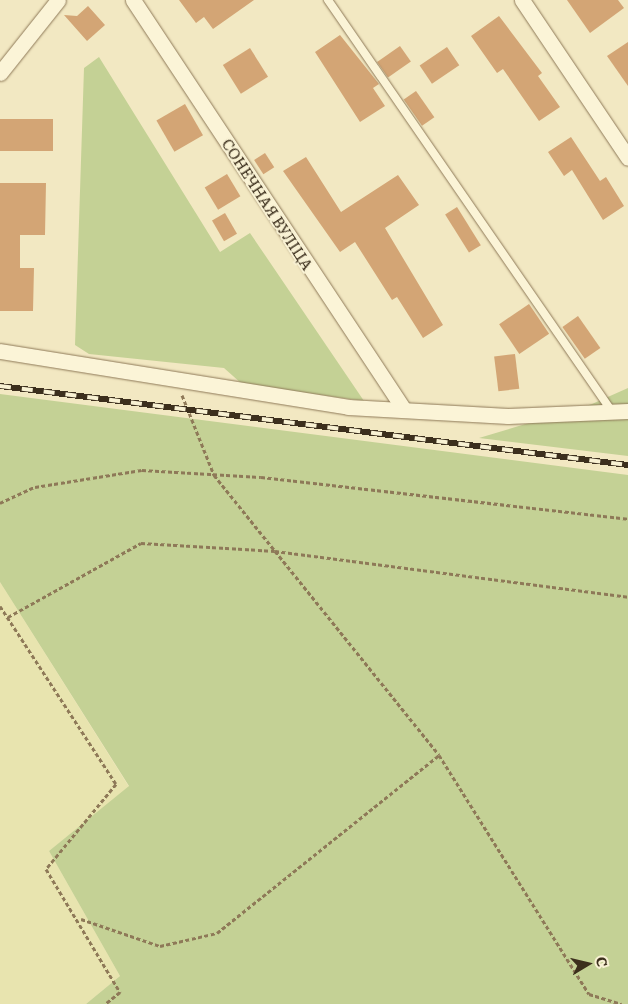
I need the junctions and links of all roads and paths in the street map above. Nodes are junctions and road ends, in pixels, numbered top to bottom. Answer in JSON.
{"nodes":[{"id":1,"x":58,"y":0,"type":"edge"},
{"id":2,"x":133,"y":0,"type":"edge"},
{"id":3,"x":328,"y":0,"type":"edge"},
{"id":4,"x":522,"y":0,"type":"edge"},
{"id":5,"x":0,"y":73,"type":"edge"},
{"id":6,"x":628,"y":158,"type":"edge"},
{"id":7,"x":0,"y":351,"type":"edge"},
{"id":8,"x":177,"y":382,"type":"junction"},
{"id":9,"x":403,"y":408,"type":"junction"},
{"id":10,"x":610,"y":409,"type":"junction"},
{"id":11,"x":628,"y":412,"type":"edge"},
{"id":12,"x":214,"y":475,"type":"junction"},
{"id":13,"x":0,"y":503,"type":"edge"},
{"id":14,"x":628,"y":519,"type":"edge"},
{"id":15,"x":275,"y":551,"type":"junction"},
{"id":16,"x":628,"y":597,"type":"edge"},
{"id":17,"x":0,"y":606,"type":"edge"},
{"id":18,"x":8,"y":617,"type":"junction"},
{"id":19,"x":439,"y":755,"type":"junction"},
{"id":20,"x":80,"y":919,"type":"junction"},
{"id":21,"x":105,"y":1004,"type":"edge"},
{"id":22,"x":622,"y":1004,"type":"edge"}],
"edges":[{"from":1,"to":5,"type":"street"},
{"from":2,"to":9,"type":"street","name":"СОНЕЧНАЯ ВУЛІЦА"},
{"from":3,"to":10,"type":"lane"},
{"from":4,"to":6,"type":"street"},
{"from":7,"to":8,"type":"street"},
{"from":8,"to":9,"type":"street"},
{"from":8,"to":12,"type":"path"},
{"from":9,"to":10,"type":"street"},
{"from":10,"to":11,"type":"street"},
{"from":12,"to":13,"type":"path"},
{"from":12,"to":14,"type":"path"},
{"from":12,"to":15,"type":"path"},
{"from":15,"to":16,"type":"path"},
{"from":15,"to":18,"type":"path"},
{"from":15,"to":19,"type":"path"},
{"from":17,"to":18,"type":"path"},
{"from":18,"to":20,"type":"path"},
{"from":19,"to":20,"type":"path"},
{"from":19,"to":22,"type":"path"},
{"from":20,"to":21,"type":"path"}]}
